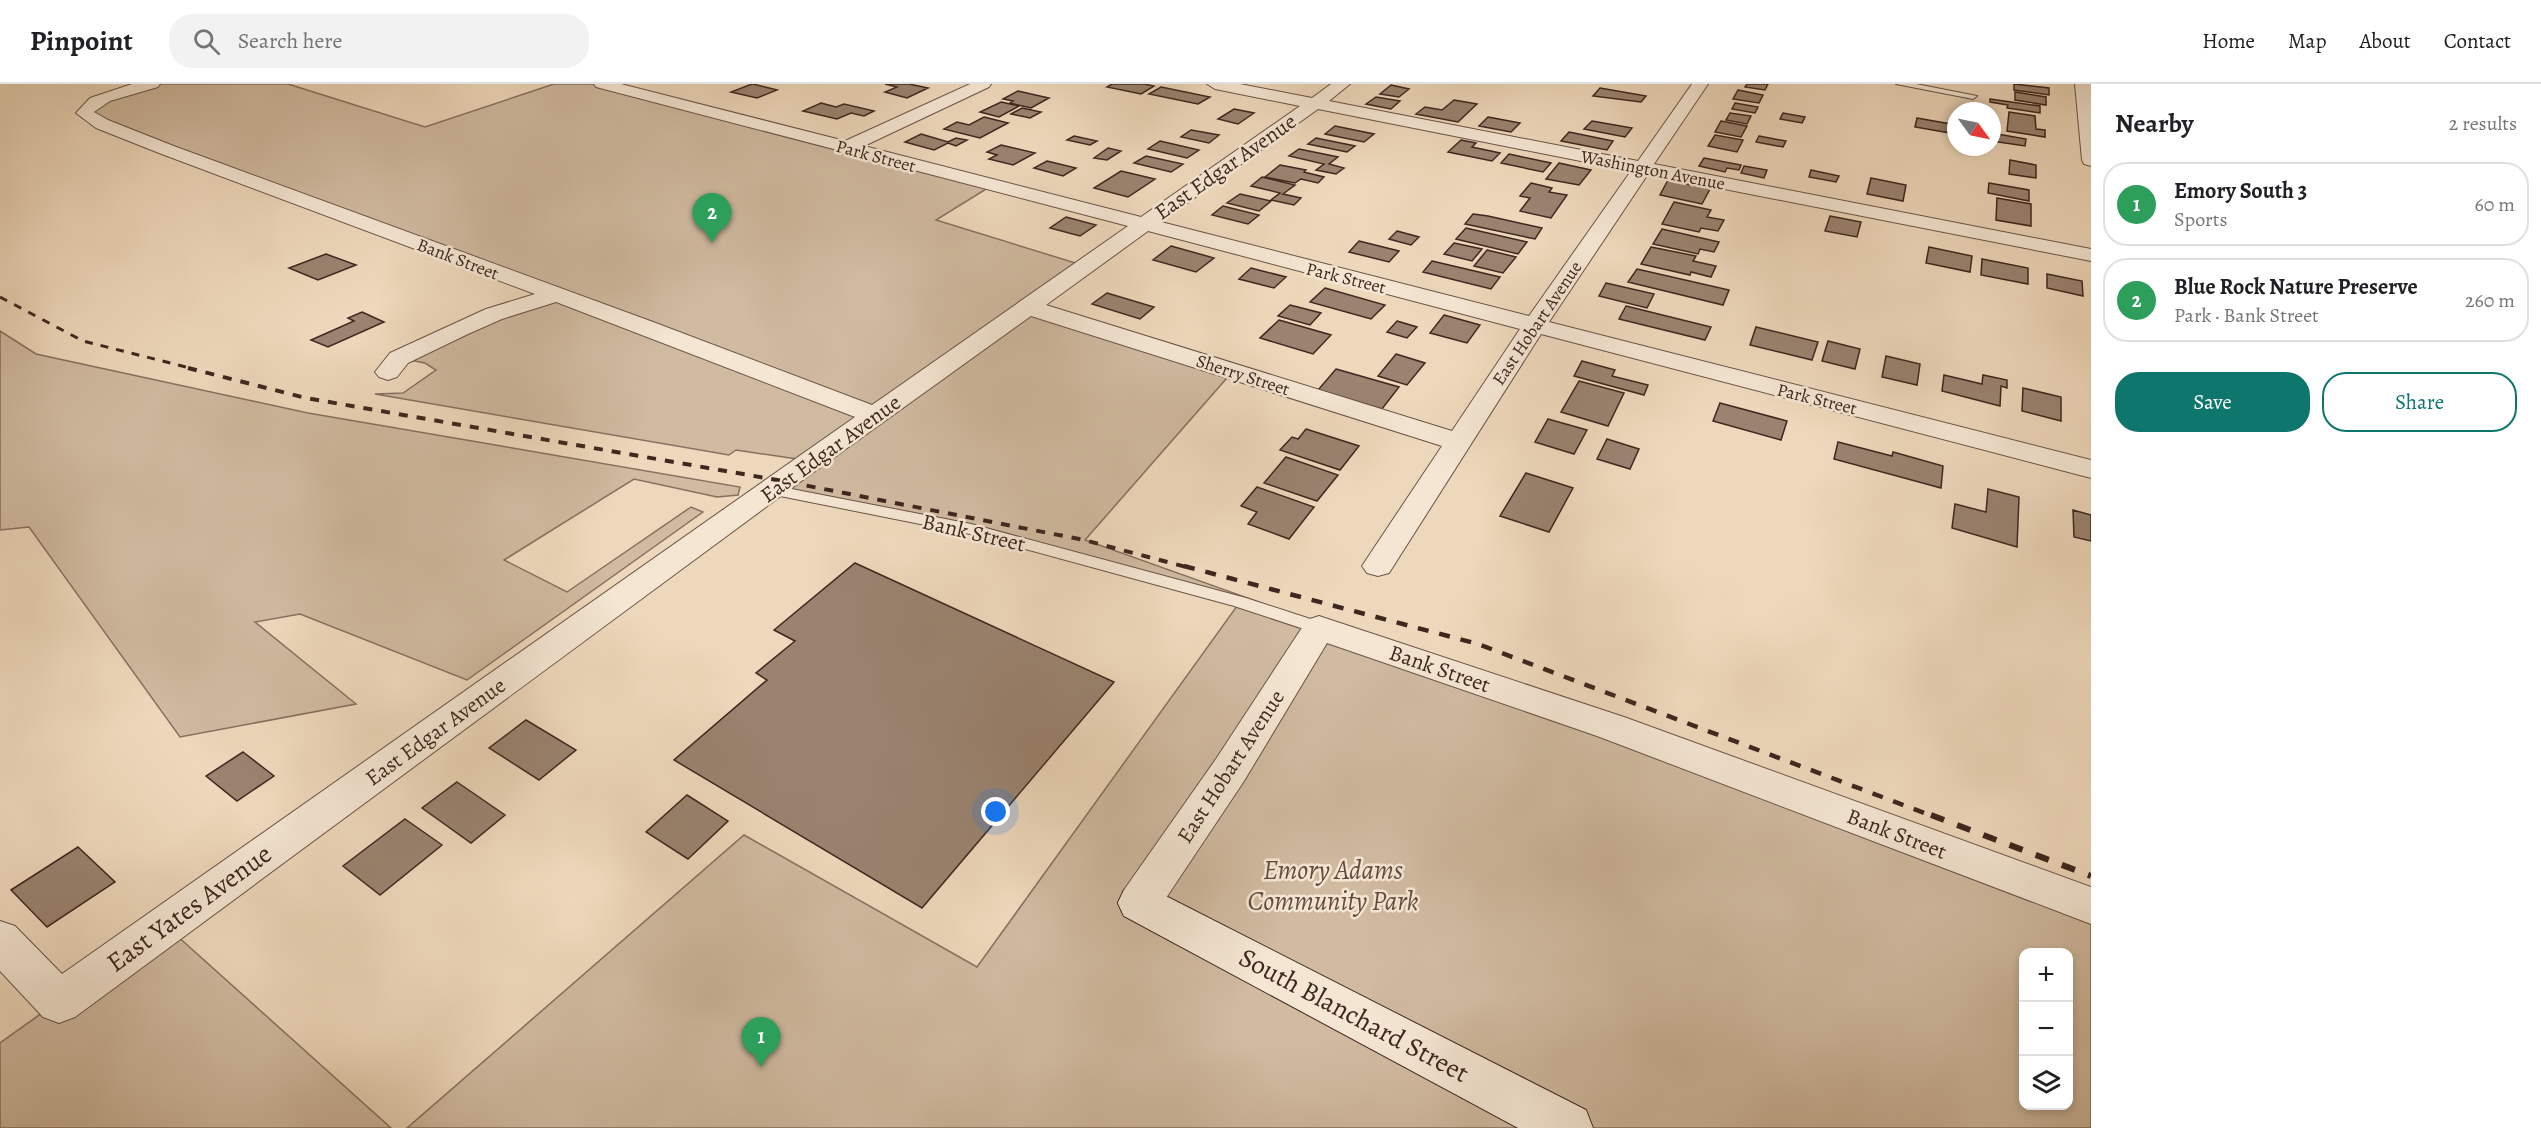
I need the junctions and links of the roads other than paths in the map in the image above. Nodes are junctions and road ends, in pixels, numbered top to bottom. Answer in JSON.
{"nodes":[{"id":1,"x":152,"y":84,"type":"edge"},
{"id":2,"x":602,"y":84,"type":"edge"},
{"id":3,"x":983,"y":84,"type":"edge"},
{"id":4,"x":1215,"y":84,"type":"edge"},
{"id":5,"x":1342,"y":84,"type":"edge"},
{"id":6,"x":1700,"y":84,"type":"edge"},
{"id":7,"x":1900,"y":84,"type":"edge"},
{"id":8,"x":2083,"y":84,"type":"edge"},
{"id":9,"x":1973,"y":96,"type":"dead end"},
{"id":10,"x":1314,"y":104,"type":"junction"},
{"id":11,"x":845,"y":148,"type":"junction"},
{"id":12,"x":2091,"y":160,"type":"edge"},
{"id":13,"x":1642,"y":168,"type":"junction"},
{"id":14,"x":1141,"y":225,"type":"junction"},
{"id":15,"x":2091,"y":255,"type":"edge"},
{"id":16,"x":555,"y":295,"type":"junction"},
{"id":17,"x":1028,"y":307,"type":"junction"},
{"id":18,"x":1534,"y":326,"type":"junction"},
{"id":19,"x":388,"y":372,"type":"dead end"},
{"id":20,"x":875,"y":416,"type":"junction"},
{"id":21,"x":1458,"y":442,"type":"junction"},
{"id":22,"x":2091,"y":469,"type":"edge"},
{"id":23,"x":771,"y":490,"type":"junction"},
{"id":24,"x":1378,"y":566,"type":"dead end"},
{"id":25,"x":1319,"y":628,"type":"junction"},
{"id":26,"x":319,"y":814,"type":"joint"},
{"id":27,"x":1139,"y":903,"type":"joint"},
{"id":28,"x":2091,"y":906,"type":"edge"},
{"id":29,"x":0,"y":940,"type":"edge"},
{"id":30,"x":1568,"y":1128,"type":"edge"}],
"edges":[{"from":1,"to":16,"type":"street","name":"Bank Street"},
{"from":2,"to":11,"type":"street","name":"Park Street"},
{"from":3,"to":11,"type":"street"},
{"from":4,"to":10,"type":"street","name":"Washington Avenue"},
{"from":5,"to":10,"type":"street","name":"East Edgar Avenue"},
{"from":6,"to":13,"type":"street","name":"East Hobart Avenue"},
{"from":7,"to":9,"type":"lane"},
{"from":8,"to":12,"type":"street"},
{"from":10,"to":13,"type":"street","name":"Washington Avenue"},
{"from":10,"to":14,"type":"street","name":"East Edgar Avenue"},
{"from":11,"to":14,"type":"street","name":"Park Street"},
{"from":13,"to":15,"type":"street","name":"Washington Avenue"},
{"from":13,"to":18,"type":"street","name":"East Hobart Avenue"},
{"from":14,"to":17,"type":"street","name":"East Edgar Avenue"},
{"from":14,"to":18,"type":"street","name":"Park Street"},
{"from":16,"to":19,"type":"street"},
{"from":16,"to":20,"type":"street","name":"Bank Street"},
{"from":17,"to":20,"type":"street","name":"East Edgar Avenue"},
{"from":17,"to":21,"type":"street","name":"Sherry Street"},
{"from":18,"to":21,"type":"street","name":"East Hobart Avenue"},
{"from":18,"to":22,"type":"street","name":"Park Street"},
{"from":20,"to":23,"type":"street","name":"East Edgar Avenue"},
{"from":21,"to":24,"type":"street","name":"East Hobart Avenue"},
{"from":23,"to":25,"type":"lane","name":"Bank Street"},
{"from":23,"to":26,"type":"street","name":"East Edgar Avenue"},
{"from":25,"to":27,"type":"street","name":"East Hobart Avenue"},
{"from":25,"to":28,"type":"street","name":"Bank Street"},
{"from":26,"to":29,"type":"street","name":"East Yates Avenue"},
{"from":27,"to":30,"type":"street","name":"South Blanchard Street"}]}
